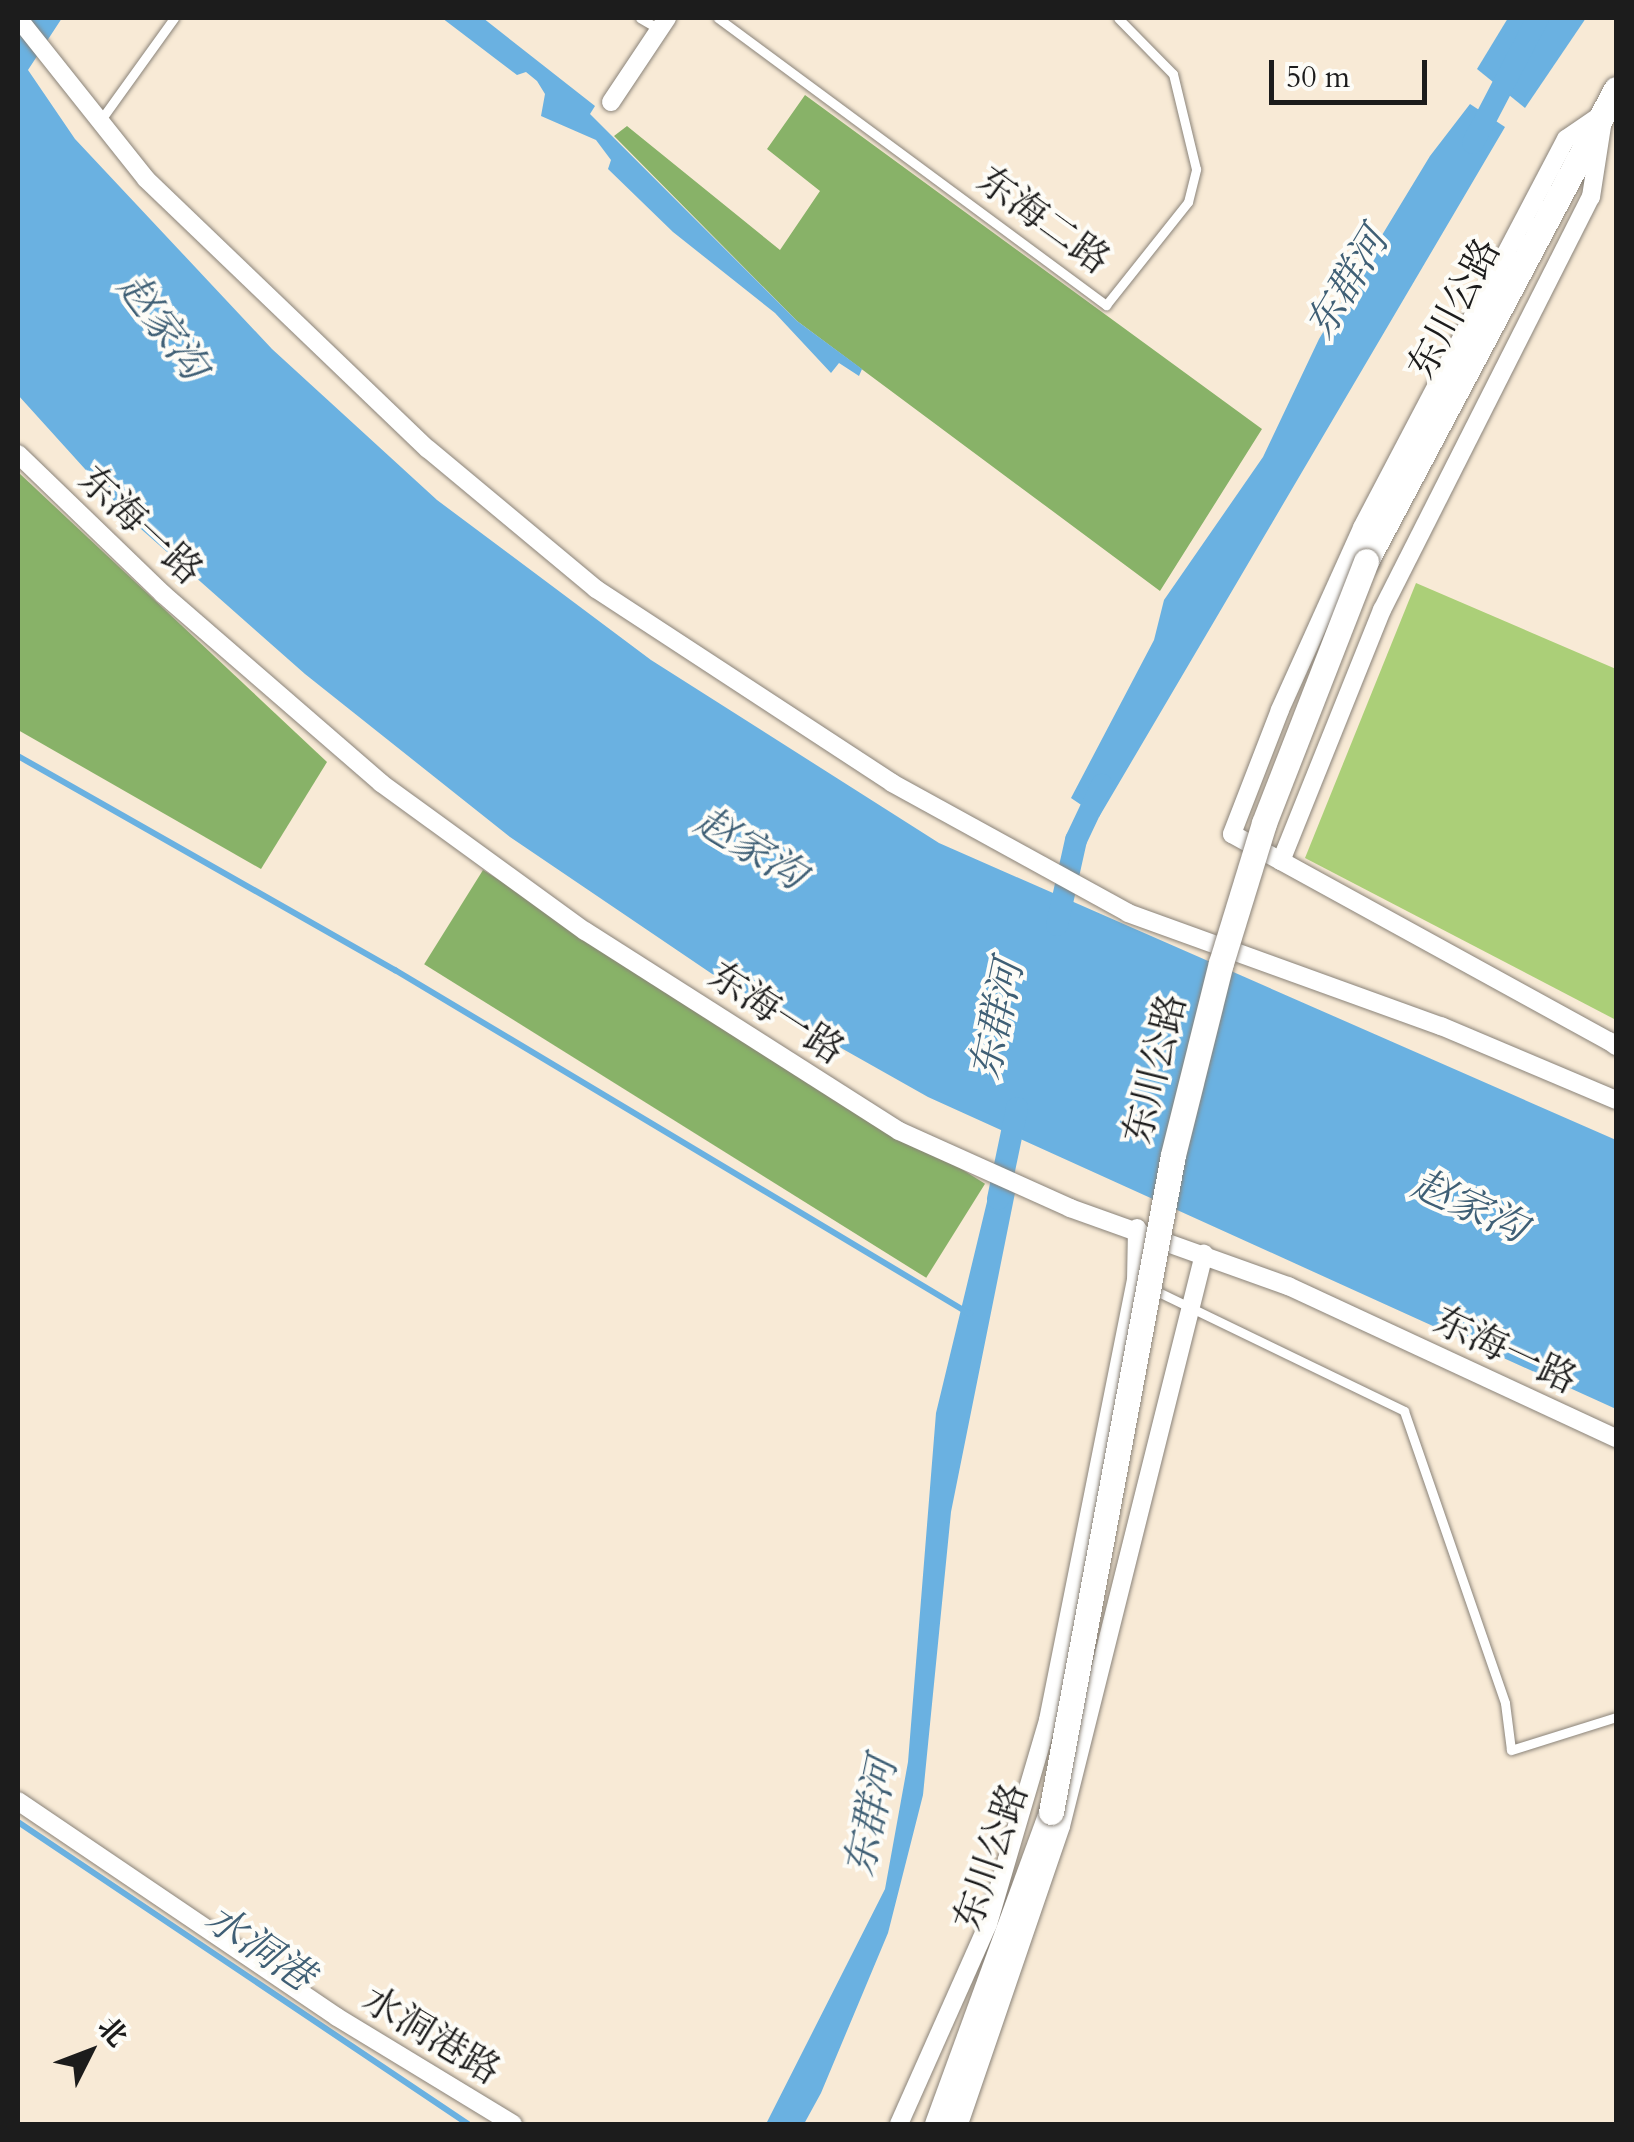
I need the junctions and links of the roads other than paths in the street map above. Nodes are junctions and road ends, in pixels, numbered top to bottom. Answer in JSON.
{"nodes":[{"id":1,"x":18,"y":18,"type":"edge"},
{"id":2,"x":174,"y":18,"type":"edge"},
{"id":3,"x":640,"y":18,"type":"edge"},
{"id":4,"x":718,"y":18,"type":"edge"},
{"id":5,"x":1118,"y":18,"type":"edge"},
{"id":6,"x":663,"y":23,"type":"edge"},
{"id":7,"x":1616,"y":89,"type":"edge"},
{"id":8,"x":611,"y":102,"type":"dead end"},
{"id":9,"x":1604,"y":113,"type":"junction"},
{"id":10,"x":100,"y":122,"type":"junction"},
{"id":11,"x":18,"y":454,"type":"edge"},
{"id":12,"x":1281,"y":861,"type":"junction"},
{"id":13,"x":1616,"y":1046,"type":"edge"},
{"id":14,"x":1616,"y":1100,"type":"edge"},
{"id":15,"x":1137,"y":1228,"type":"junction"},
{"id":16,"x":1204,"y":1254,"type":"junction"},
{"id":17,"x":1136,"y":1281,"type":"junction"},
{"id":18,"x":1191,"y":1308,"type":"junction"},
{"id":19,"x":1616,"y":1438,"type":"edge"},
{"id":20,"x":1616,"y":1717,"type":"edge"},
{"id":21,"x":18,"y":1800,"type":"edge"},
{"id":22,"x":513,"y":2124,"type":"edge"},
{"id":23,"x":899,"y":2124,"type":"edge"},
{"id":24,"x":938,"y":2124,"type":"edge"},
{"id":25,"x":959,"y":2124,"type":"edge"}],
"edges":[{"from":1,"to":10,"type":"street"},
{"from":2,"to":10,"type":"lane"},
{"from":3,"to":6,"type":"lane"},
{"from":4,"to":5,"type":"lane","name":"东海二路"},
{"from":6,"to":8,"type":"street"},
{"from":7,"to":9,"type":"street","name":"东川公路"},
{"from":9,"to":12,"type":"street"},
{"from":9,"to":12,"type":"street"},
{"from":9,"to":24,"type":"street","name":"东川公路","bridge":true},
{"from":10,"to":14,"type":"street"},
{"from":11,"to":15,"type":"street","name":"东海一路"},
{"from":12,"to":13,"type":"street"},
{"from":15,"to":16,"type":"street","name":"东海一路"},
{"from":15,"to":17,"type":"street"},
{"from":16,"to":18,"type":"street"},
{"from":16,"to":19,"type":"street","name":"东海一路"},
{"from":17,"to":18,"type":"lane"},
{"from":17,"to":23,"type":"street"},
{"from":18,"to":20,"type":"lane"},
{"from":18,"to":25,"type":"street"},
{"from":21,"to":22,"type":"street","name":"水洞港路"}]}
